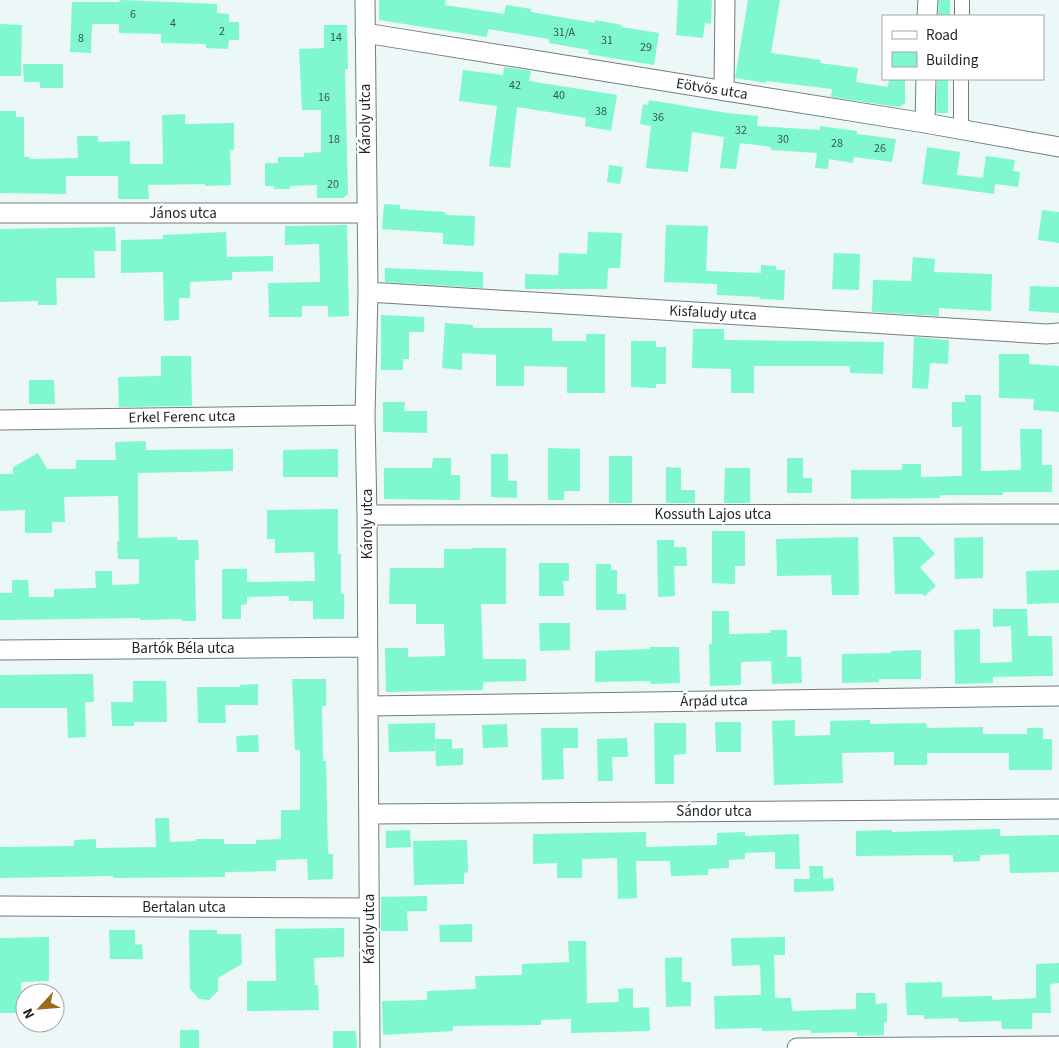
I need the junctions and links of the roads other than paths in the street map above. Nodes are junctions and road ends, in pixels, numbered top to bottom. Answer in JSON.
{"nodes":[{"id":1,"x":365,"y":0,"type":"edge"},
{"id":2,"x":725,"y":0,"type":"edge"},
{"id":3,"x":928,"y":0,"type":"edge"},
{"id":4,"x":962,"y":0,"type":"edge"},
{"id":5,"x":927,"y":15,"type":"edge"},
{"id":6,"x":962,"y":15,"type":"edge"},
{"id":7,"x":365,"y":34,"type":"junction"},
{"id":8,"x":926,"y":80,"type":"edge"},
{"id":9,"x":962,"y":80,"type":"edge"},
{"id":10,"x":724,"y":91,"type":"junction"},
{"id":11,"x":925,"y":123,"type":"junction"},
{"id":12,"x":961,"y":130,"type":"junction"},
{"id":13,"x":1059,"y":147,"type":"edge"},
{"id":14,"x":0,"y":213,"type":"edge"},
{"id":15,"x":366,"y":213,"type":"junction"},
{"id":16,"x":368,"y":292,"type":"junction"},
{"id":17,"x":1059,"y":333,"type":"edge"},
{"id":18,"x":365,"y":415,"type":"junction"},
{"id":19,"x":0,"y":420,"type":"edge"},
{"id":20,"x":1059,"y":514,"type":"edge"},
{"id":21,"x":367,"y":515,"type":"junction"},
{"id":22,"x":367,"y":647,"type":"junction"},
{"id":23,"x":0,"y":650,"type":"edge"},
{"id":24,"x":1059,"y":696,"type":"edge"},
{"id":25,"x":369,"y":706,"type":"junction"},
{"id":26,"x":1059,"y":809,"type":"edge"},
{"id":27,"x":369,"y":814,"type":"junction"},
{"id":28,"x":0,"y":906,"type":"edge"},
{"id":29,"x":369,"y":908,"type":"junction"},
{"id":30,"x":1059,"y":1046,"type":"edge"},
{"id":31,"x":370,"y":1048,"type":"edge"},
{"id":32,"x":797,"y":1048,"type":"edge"}],
"edges":[{"from":1,"to":7,"type":"street","name":"Károly utca"},
{"from":2,"to":10,"type":"street"},
{"from":3,"to":5,"type":"street"},
{"from":4,"to":6,"type":"street"},
{"from":7,"to":10,"type":"street","name":"Eötvös utca"},
{"from":7,"to":15,"type":"street","name":"Károly utca"},
{"from":8,"to":11,"type":"street"},
{"from":9,"to":12,"type":"street"},
{"from":10,"to":11,"type":"street","name":"Eötvös utca"},
{"from":11,"to":12,"type":"street","name":"Eötvös utca"},
{"from":12,"to":13,"type":"street","name":"Eötvös utca"},
{"from":14,"to":15,"type":"street","name":"János utca"},
{"from":15,"to":16,"type":"street","name":"Károly utca"},
{"from":16,"to":17,"type":"street","name":"Kisfaludy utca"},
{"from":16,"to":18,"type":"street","name":"Károly utca"},
{"from":18,"to":19,"type":"street","name":"Erkel Ferenc utca"},
{"from":18,"to":21,"type":"street","name":"Károly utca"},
{"from":20,"to":21,"type":"street","name":"Kossuth Lajos utca"},
{"from":21,"to":22,"type":"street","name":"Károly utca"},
{"from":22,"to":23,"type":"street","name":"Bartók Béla utca"},
{"from":22,"to":25,"type":"street","name":"Károly utca"},
{"from":24,"to":25,"type":"street","name":"Árpád utca"},
{"from":25,"to":27,"type":"street","name":"Károly utca"},
{"from":26,"to":27,"type":"street","name":"Sándor utca"},
{"from":27,"to":29,"type":"street","name":"Károly utca"},
{"from":28,"to":29,"type":"street","name":"Bertalan utca"},
{"from":29,"to":31,"type":"street","name":"Károly utca"},
{"from":30,"to":32,"type":"street"}]}
